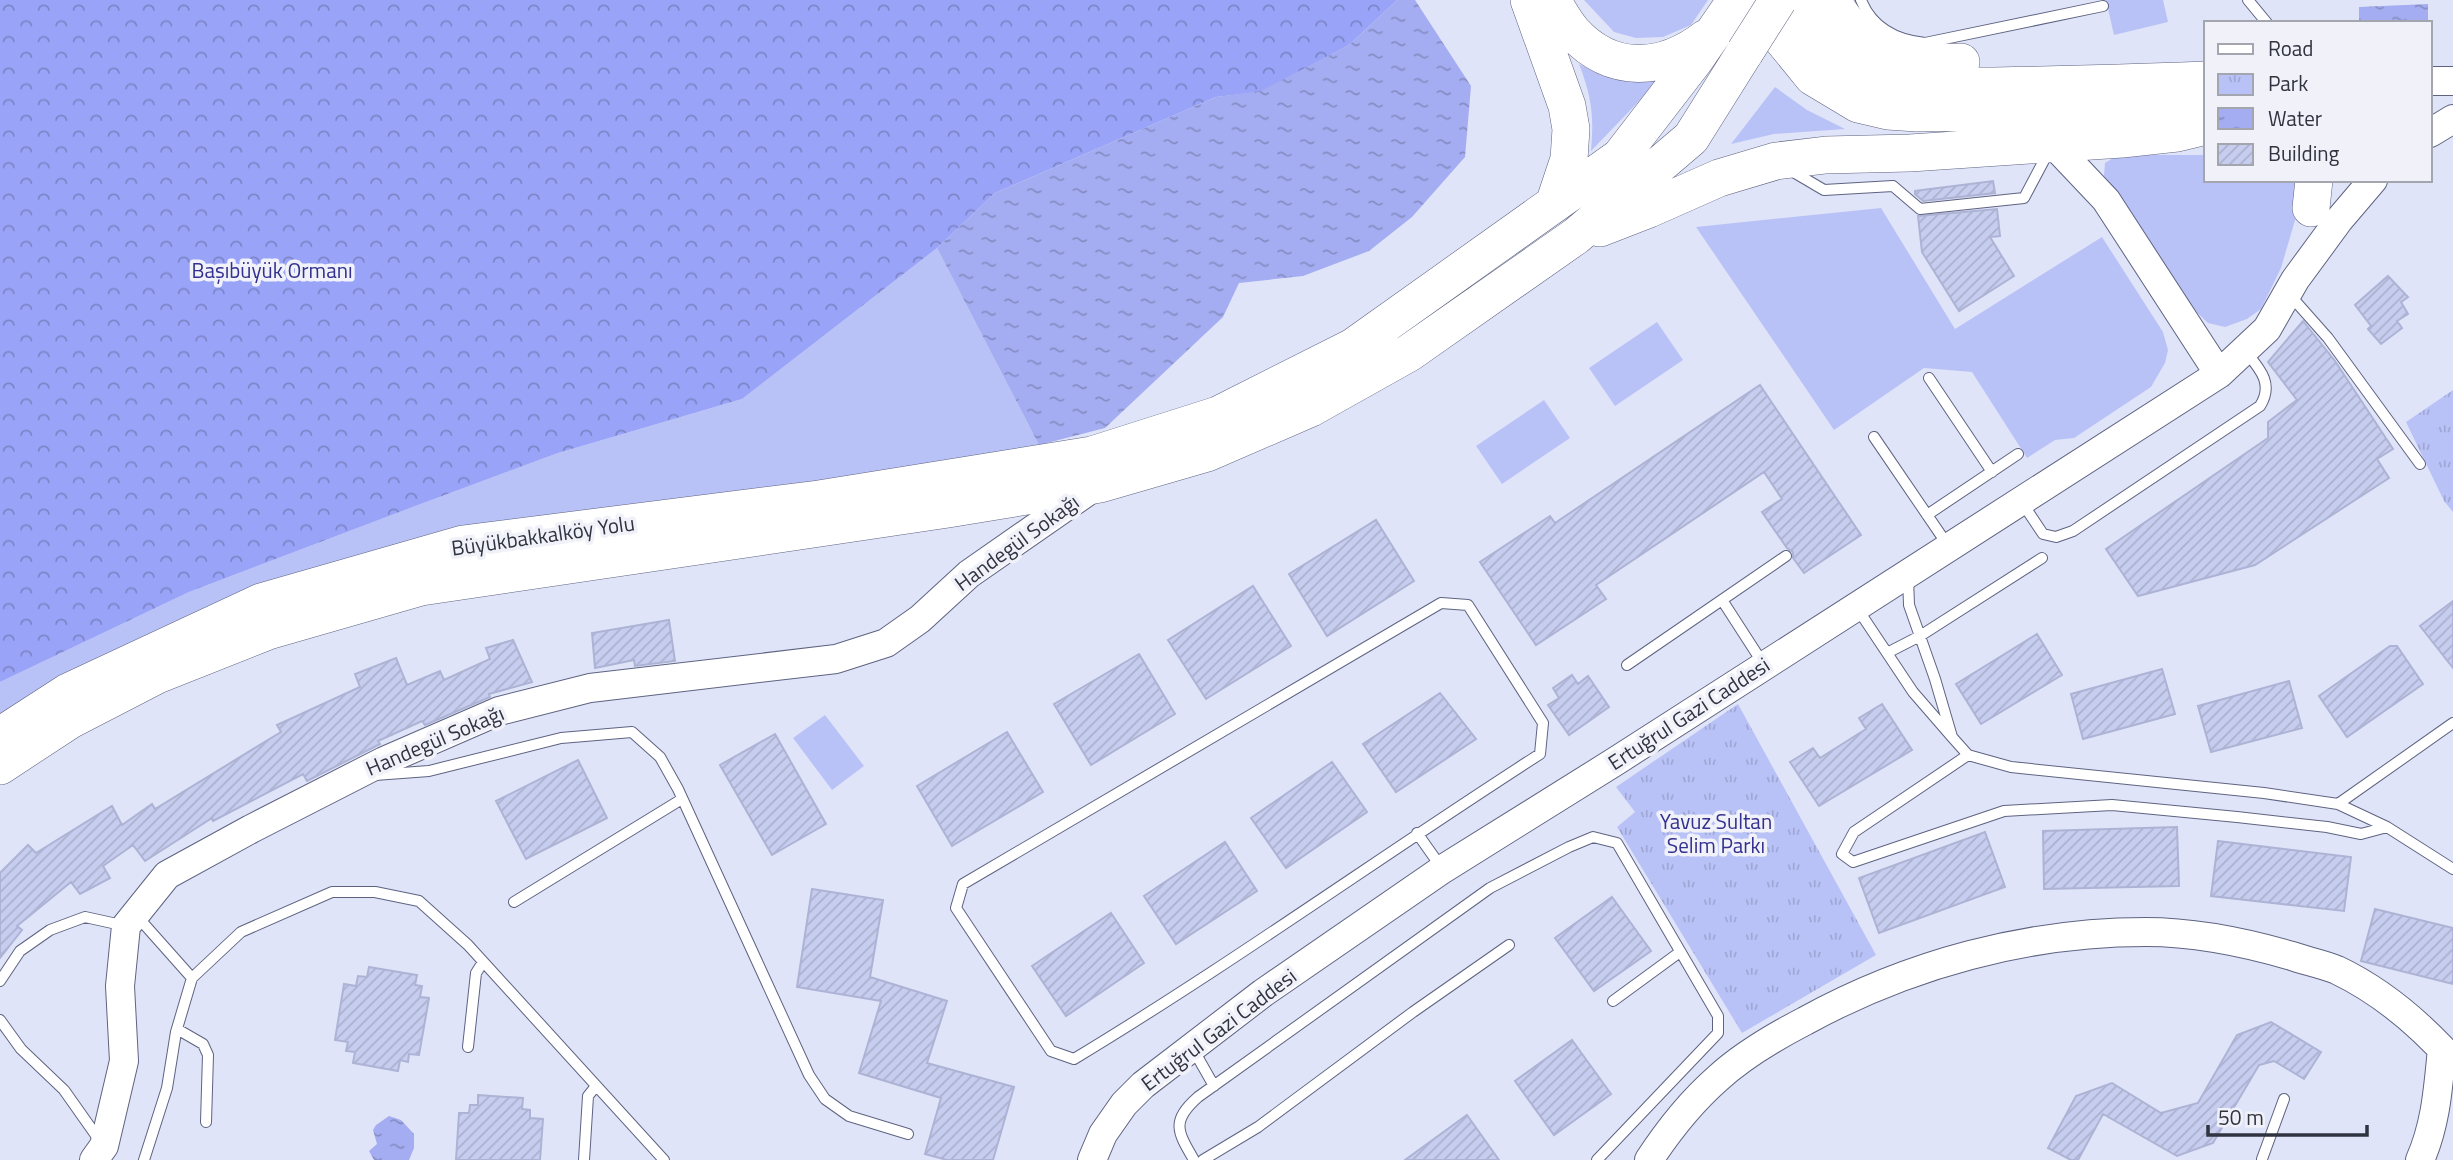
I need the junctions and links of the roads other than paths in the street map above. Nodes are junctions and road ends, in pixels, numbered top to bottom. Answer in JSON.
{"nodes":[{"id":1,"x":1529,"y":0,"type":"edge"},
{"id":2,"x":1552,"y":0,"type":"edge"},
{"id":3,"x":1736,"y":0,"type":"edge"},
{"id":4,"x":1762,"y":0,"type":"edge"},
{"id":5,"x":1778,"y":0,"type":"edge"},
{"id":6,"x":1798,"y":0,"type":"edge"},
{"id":7,"x":1832,"y":0,"type":"edge"},
{"id":8,"x":1861,"y":0,"type":"edge"},
{"id":9,"x":2248,"y":0,"type":"edge"},
{"id":10,"x":2103,"y":6,"type":"dead end"},
{"id":11,"x":2265,"y":21,"type":"edge"},
{"id":12,"x":1715,"y":30,"type":"junction"},
{"id":13,"x":2204,"y":72,"type":"edge"},
{"id":14,"x":2204,"y":80,"type":"edge"},
{"id":15,"x":2432,"y":81,"type":"edge"},
{"id":16,"x":2453,"y":81,"type":"edge"},
{"id":17,"x":2204,"y":110,"type":"edge"},
{"id":18,"x":2453,"y":119,"type":"edge"},
{"id":19,"x":2204,"y":126,"type":"edge"},
{"id":20,"x":2432,"y":130,"type":"edge"},
{"id":21,"x":2053,"y":144,"type":"junction"},
{"id":22,"x":1776,"y":161,"type":"junction"},
{"id":23,"x":2371,"y":182,"type":"edge"},
{"id":24,"x":2318,"y":190,"type":"edge"},
{"id":25,"x":1554,"y":204,"type":"junction"},
{"id":26,"x":1576,"y":236,"type":"junction"},
{"id":27,"x":2292,"y":286,"type":"junction"},
{"id":28,"x":2245,"y":351,"type":"junction"},
{"id":29,"x":2219,"y":374,"type":"junction"},
{"id":30,"x":1929,"y":378,"type":"dead end"},
{"id":31,"x":1874,"y":437,"type":"dead end"},
{"id":32,"x":1119,"y":447,"type":"junction"},
{"id":33,"x":2018,"y":454,"type":"dead end"},
{"id":34,"x":2420,"y":464,"type":"dead end"},
{"id":35,"x":1992,"y":472,"type":"junction"},
{"id":36,"x":1100,"y":484,"type":"junction"},
{"id":37,"x":2021,"y":501,"type":"junction"},
{"id":38,"x":1927,"y":515,"type":"junction"},
{"id":39,"x":1950,"y":548,"type":"junction"},
{"id":40,"x":1786,"y":556,"type":"dead end"},
{"id":41,"x":2042,"y":558,"type":"dead end"},
{"id":42,"x":1908,"y":574,"type":"junction"},
{"id":43,"x":1722,"y":600,"type":"junction"},
{"id":44,"x":1857,"y":608,"type":"junction"},
{"id":45,"x":1920,"y":636,"type":"junction"},
{"id":46,"x":1887,"y":653,"type":"junction"},
{"id":47,"x":1628,"y":665,"type":"dead end"},
{"id":48,"x":1764,"y":665,"type":"junction"},
{"id":49,"x":2453,"y":723,"type":"edge"},
{"id":50,"x":0,"y":736,"type":"edge"},
{"id":51,"x":1952,"y":737,"type":"junction"},
{"id":52,"x":1968,"y":755,"type":"junction"},
{"id":53,"x":0,"y":766,"type":"edge"},
{"id":54,"x":353,"y":777,"type":"junction"},
{"id":55,"x":682,"y":799,"type":"junction"},
{"id":56,"x":2338,"y":804,"type":"junction"},
{"id":57,"x":2387,"y":827,"type":"junction"},
{"id":58,"x":1417,"y":833,"type":"junction"},
{"id":59,"x":1443,"y":869,"type":"junction"},
{"id":60,"x":2453,"y":869,"type":"edge"},
{"id":61,"x":513,"y":902,"type":"dead end"},
{"id":62,"x":130,"y":920,"type":"junction"},
{"id":63,"x":1509,"y":946,"type":"dead end"},
{"id":64,"x":1680,"y":952,"type":"junction"},
{"id":65,"x":483,"y":962,"type":"junction"},
{"id":66,"x":192,"y":978,"type":"junction"},
{"id":67,"x":0,"y":981,"type":"edge"},
{"id":68,"x":1613,"y":1001,"type":"dead end"},
{"id":69,"x":0,"y":1020,"type":"edge"},
{"id":70,"x":177,"y":1029,"type":"junction"},
{"id":71,"x":468,"y":1047,"type":"dead end"},
{"id":72,"x":1193,"y":1048,"type":"junction"},
{"id":73,"x":2449,"y":1059,"type":"edge"},
{"id":74,"x":596,"y":1086,"type":"junction"},
{"id":75,"x":1214,"y":1086,"type":"junction"},
{"id":76,"x":2453,"y":1094,"type":"edge"},
{"id":77,"x":2284,"y":1099,"type":"dead end"},
{"id":78,"x":206,"y":1122,"type":"dead end"},
{"id":79,"x":908,"y":1135,"type":"dead end"},
{"id":80,"x":99,"y":1153,"type":"edge"},
{"id":81,"x":144,"y":1160,"type":"edge"},
{"id":82,"x":584,"y":1160,"type":"edge"},
{"id":83,"x":664,"y":1160,"type":"edge"},
{"id":84,"x":1092,"y":1160,"type":"edge"},
{"id":85,"x":1194,"y":1160,"type":"edge"},
{"id":86,"x":1203,"y":1160,"type":"edge"},
{"id":87,"x":1597,"y":1160,"type":"edge"},
{"id":88,"x":1649,"y":1160,"type":"edge"},
{"id":89,"x":2262,"y":1160,"type":"edge"},
{"id":90,"x":2420,"y":1160,"type":"edge"}],
"edges":[{"from":1,"to":25,"type":"highway"},
{"from":2,"to":12,"type":"highway"},
{"from":3,"to":12,"type":"highway"},
{"from":4,"to":17,"type":"highway"},
{"from":5,"to":26,"type":"highway","bridge":true},
{"from":6,"to":14,"type":"highway"},
{"from":7,"to":13,"type":"highway"},
{"from":8,"to":10,"type":"lane"},
{"from":9,"to":11,"type":"lane"},
{"from":12,"to":25,"type":"highway","name":"Büyükbakkalköy Yolu"},
{"from":15,"to":16,"type":"street"},
{"from":18,"to":20,"type":"street"},
{"from":19,"to":21,"type":"highway"},
{"from":21,"to":22,"type":"highway"},
{"from":21,"to":22,"type":"lane"},
{"from":21,"to":29,"type":"street"},
{"from":22,"to":26,"type":"highway"},
{"from":23,"to":27,"type":"street"},
{"from":24,"to":27,"type":"street"},
{"from":25,"to":32,"type":"highway","name":"Büyükbakkalköy Yolu"},
{"from":26,"to":36,"type":"highway","name":"Büyükbakkalköy Yolu"},
{"from":27,"to":28,"type":"street","name":"Ertuğrul Gazi Caddesi"},
{"from":27,"to":34,"type":"lane"},
{"from":28,"to":29,"type":"street","name":"Ertuğrul Gazi Caddesi"},
{"from":28,"to":37,"type":"lane"},
{"from":29,"to":37,"type":"street","name":"Ertuğrul Gazi Caddesi"},
{"from":30,"to":35,"type":"lane"},
{"from":31,"to":38,"type":"lane"},
{"from":32,"to":36,"type":"highway"},
{"from":32,"to":50,"type":"highway","name":"Büyükbakkalköy Yolu"},
{"from":33,"to":35,"type":"lane"},
{"from":35,"to":38,"type":"lane"},
{"from":36,"to":53,"type":"highway","name":"Büyükbakkalköy Yolu"},
{"from":36,"to":54,"type":"street","name":"Handegül Sokağı"},
{"from":37,"to":39,"type":"street","name":"Ertuğrul Gazi Caddesi"},
{"from":38,"to":39,"type":"lane"},
{"from":39,"to":42,"type":"street","name":"Ertuğrul Gazi Caddesi"},
{"from":40,"to":43,"type":"lane"},
{"from":41,"to":45,"type":"lane"},
{"from":42,"to":44,"type":"street","name":"Ertuğrul Gazi Caddesi"},
{"from":42,"to":45,"type":"lane"},
{"from":43,"to":47,"type":"lane"},
{"from":43,"to":48,"type":"lane"},
{"from":44,"to":46,"type":"lane"},
{"from":44,"to":48,"type":"street","name":"Ertuğrul Gazi Caddesi"},
{"from":45,"to":46,"type":"lane"},
{"from":45,"to":51,"type":"lane"},
{"from":46,"to":51,"type":"lane"},
{"from":48,"to":59,"type":"street","name":"Ertuğrul Gazi Caddesi"},
{"from":49,"to":56,"type":"lane"},
{"from":51,"to":52,"type":"lane"},
{"from":52,"to":56,"type":"lane"},
{"from":52,"to":57,"type":"lane"},
{"from":54,"to":55,"type":"lane"},
{"from":54,"to":62,"type":"street","name":"Handegül Sokağı"},
{"from":55,"to":61,"type":"lane"},
{"from":55,"to":79,"type":"lane"},
{"from":56,"to":57,"type":"lane"},
{"from":57,"to":60,"type":"lane"},
{"from":58,"to":58,"type":"lane"},
{"from":58,"to":59,"type":"lane"},
{"from":59,"to":72,"type":"street","name":"Ertuğrul Gazi Caddesi"},
{"from":62,"to":66,"type":"lane"},
{"from":62,"to":67,"type":"lane"},
{"from":62,"to":80,"type":"street"},
{"from":63,"to":86,"type":"lane"},
{"from":64,"to":68,"type":"lane"},
{"from":64,"to":75,"type":"lane"},
{"from":64,"to":87,"type":"lane"},
{"from":65,"to":66,"type":"lane"},
{"from":65,"to":71,"type":"lane"},
{"from":65,"to":74,"type":"lane"},
{"from":66,"to":70,"type":"lane"},
{"from":69,"to":80,"type":"lane"},
{"from":70,"to":78,"type":"lane"},
{"from":70,"to":81,"type":"lane"},
{"from":72,"to":75,"type":"lane"},
{"from":72,"to":84,"type":"street","name":"Ertuğrul Gazi Caddesi"},
{"from":73,"to":76,"type":"street"},
{"from":73,"to":88,"type":"street"},
{"from":73,"to":90,"type":"street"},
{"from":74,"to":82,"type":"lane"},
{"from":74,"to":83,"type":"lane"},
{"from":75,"to":85,"type":"lane"},
{"from":77,"to":89,"type":"lane"}]}
